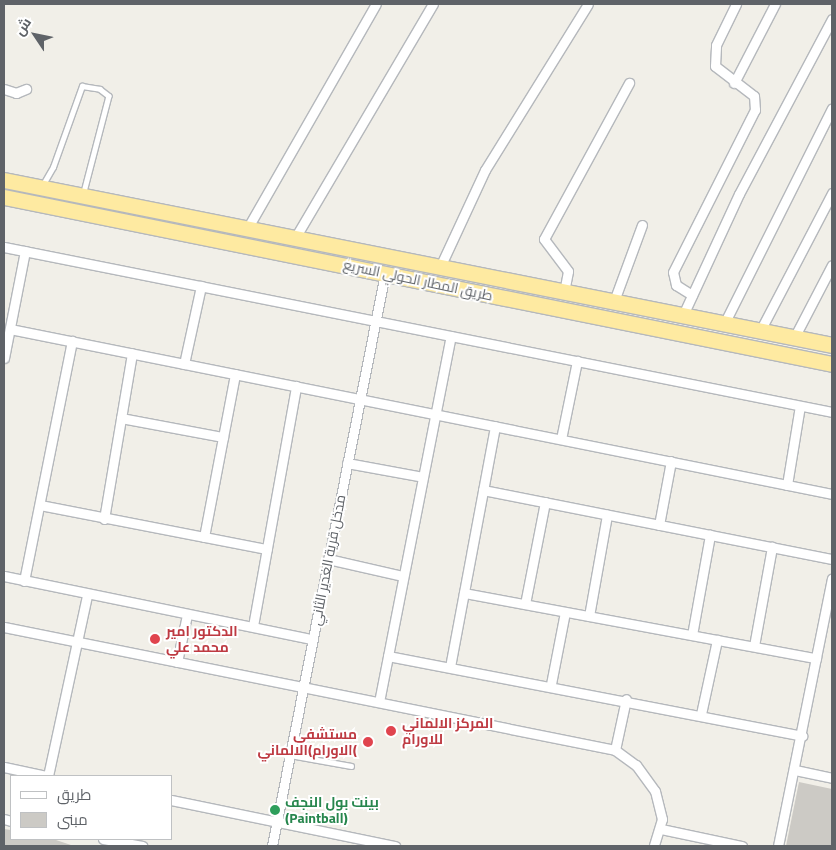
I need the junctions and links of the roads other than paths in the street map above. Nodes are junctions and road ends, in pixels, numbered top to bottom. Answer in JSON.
{"nodes":[{"id":1,"x":376,"y":4,"type":"edge"},
{"id":2,"x":433,"y":4,"type":"edge"},
{"id":3,"x":588,"y":4,"type":"edge"},
{"id":4,"x":736,"y":4,"type":"edge"},
{"id":5,"x":775,"y":4,"type":"edge"},
{"id":6,"x":832,"y":19,"type":"edge"},
{"id":7,"x":629,"y":82,"type":"dead end"},
{"id":8,"x":734,"y":83,"type":"junction"},
{"id":9,"x":4,"y":89,"type":"edge"},
{"id":10,"x":26,"y":89,"type":"dead end"},
{"id":11,"x":832,"y":108,"type":"edge"},
{"id":12,"x":4,"y":180,"type":"edge"},
{"id":13,"x":37,"y":187,"type":"junction"},
{"id":14,"x":832,"y":193,"type":"edge"},
{"id":15,"x":83,"y":196,"type":"junction"},
{"id":16,"x":4,"y":197,"type":"edge"},
{"id":17,"x":33,"y":202,"type":"junction"},
{"id":18,"x":642,"y":226,"type":"dead end"},
{"id":19,"x":247,"y":229,"type":"junction"},
{"id":20,"x":295,"y":238,"type":"junction"},
{"id":21,"x":4,"y":247,"type":"edge"},
{"id":22,"x":26,"y":251,"type":"junction"},
{"id":23,"x":832,"y":265,"type":"edge"},
{"id":24,"x":440,"y":267,"type":"junction"},
{"id":25,"x":385,"y":273,"type":"junction"},
{"id":26,"x":201,"y":286,"type":"junction"},
{"id":27,"x":564,"y":292,"type":"junction"},
{"id":28,"x":692,"y":295,"type":"junction"},
{"id":29,"x":609,"y":300,"type":"junction"},
{"id":30,"x":645,"y":306,"type":"junction"},
{"id":31,"x":8,"y":313,"type":"edge"},
{"id":32,"x":683,"y":316,"type":"junction"},
{"id":33,"x":600,"y":318,"type":"junction"},
{"id":34,"x":375,"y":321,"type":"junction"},
{"id":35,"x":724,"y":324,"type":"junction"},
{"id":36,"x":640,"y":326,"type":"junction"},
{"id":37,"x":10,"y":329,"type":"junction"},
{"id":38,"x":760,"y":331,"type":"junction"},
{"id":39,"x":451,"y":336,"type":"junction"},
{"id":40,"x":794,"y":338,"type":"junction"},
{"id":41,"x":72,"y":341,"type":"junction"},
{"id":42,"x":832,"y":345,"type":"edge"},
{"id":43,"x":132,"y":353,"type":"junction"},
{"id":44,"x":4,"y":358,"type":"edge"},
{"id":45,"x":577,"y":361,"type":"junction"},
{"id":46,"x":184,"y":364,"type":"junction"},
{"id":47,"x":832,"y":364,"type":"edge"},
{"id":48,"x":234,"y":374,"type":"junction"},
{"id":49,"x":296,"y":386,"type":"junction"},
{"id":50,"x":360,"y":399,"type":"junction"},
{"id":51,"x":800,"y":406,"type":"junction"},
{"id":52,"x":832,"y":412,"type":"edge"},
{"id":53,"x":435,"y":414,"type":"junction"},
{"id":54,"x":121,"y":418,"type":"junction"},
{"id":55,"x":495,"y":426,"type":"junction"},
{"id":56,"x":223,"y":437,"type":"junction"},
{"id":57,"x":561,"y":439,"type":"junction"},
{"id":58,"x":671,"y":461,"type":"junction"},
{"id":59,"x":347,"y":463,"type":"junction"},
{"id":60,"x":423,"y":477,"type":"junction"},
{"id":61,"x":787,"y":484,"type":"junction"},
{"id":62,"x":483,"y":490,"type":"junction"},
{"id":63,"x":832,"y":494,"type":"edge"},
{"id":64,"x":545,"y":502,"type":"junction"},
{"id":65,"x":40,"y":505,"type":"junction"},
{"id":66,"x":607,"y":514,"type":"junction"},
{"id":67,"x":104,"y":519,"type":"junction"},
{"id":68,"x":659,"y":525,"type":"junction"},
{"id":69,"x":710,"y":535,"type":"junction"},
{"id":70,"x":204,"y":538,"type":"junction"},
{"id":71,"x":772,"y":547,"type":"junction"},
{"id":72,"x":267,"y":549,"type":"junction"},
{"id":73,"x":328,"y":559,"type":"junction"},
{"id":74,"x":832,"y":559,"type":"edge"},
{"id":75,"x":4,"y":576,"type":"edge"},
{"id":76,"x":404,"y":576,"type":"junction"},
{"id":77,"x":832,"y":578,"type":"edge"},
{"id":78,"x":24,"y":581,"type":"junction"},
{"id":79,"x":464,"y":593,"type":"junction"},
{"id":80,"x":87,"y":595,"type":"junction"},
{"id":81,"x":525,"y":604,"type":"junction"},
{"id":82,"x":565,"y":612,"type":"junction"},
{"id":83,"x":187,"y":614,"type":"junction"},
{"id":84,"x":589,"y":616,"type":"junction"},
{"id":85,"x":253,"y":626,"type":"junction"},
{"id":86,"x":4,"y":627,"type":"edge"},
{"id":87,"x":692,"y":635,"type":"junction"},
{"id":88,"x":312,"y":639,"type":"junction"},
{"id":89,"x":717,"y":640,"type":"junction"},
{"id":90,"x":77,"y":642,"type":"junction"},
{"id":91,"x":754,"y":646,"type":"junction"},
{"id":92,"x":388,"y":656,"type":"junction"},
{"id":93,"x":816,"y":658,"type":"junction"},
{"id":94,"x":177,"y":662,"type":"junction"},
{"id":95,"x":450,"y":667,"type":"junction"},
{"id":96,"x":551,"y":684,"type":"junction"},
{"id":97,"x":303,"y":687,"type":"junction"},
{"id":98,"x":626,"y":699,"type":"junction"},
{"id":99,"x":379,"y":702,"type":"junction"},
{"id":100,"x":701,"y":714,"type":"junction"},
{"id":101,"x":802,"y":736,"type":"junction"},
{"id":102,"x":615,"y":750,"type":"junction"},
{"id":103,"x":290,"y":755,"type":"junction"},
{"id":104,"x":351,"y":766,"type":"dead end"},
{"id":105,"x":4,"y":768,"type":"edge"},
{"id":106,"x":795,"y":770,"type":"junction"},
{"id":107,"x":42,"y":775,"type":"edge"},
{"id":108,"x":47,"y":775,"type":"edge"},
{"id":109,"x":832,"y":778,"type":"edge"},
{"id":110,"x":172,"y":800,"type":"edge"},
{"id":111,"x":277,"y":820,"type":"junction"},
{"id":112,"x":662,"y":829,"type":"junction"},
{"id":113,"x":108,"y":840,"type":"edge"},
{"id":114,"x":349,"y":842,"type":"edge"},
{"id":115,"x":141,"y":846,"type":"edge"},
{"id":116,"x":272,"y":846,"type":"edge"},
{"id":117,"x":395,"y":846,"type":"edge"},
{"id":118,"x":654,"y":846,"type":"edge"},
{"id":119,"x":742,"y":846,"type":"edge"},
{"id":120,"x":778,"y":846,"type":"edge"}],
"edges":[{"from":1,"to":19,"type":"street"},
{"from":2,"to":20,"type":"street"},
{"from":3,"to":24,"type":"street"},
{"from":4,"to":8,"type":"street"},
{"from":5,"to":8,"type":"street"},
{"from":6,"to":28,"type":"street"},
{"from":7,"to":27,"type":"street"},
{"from":8,"to":28,"type":"street"},
{"from":9,"to":10,"type":"street"},
{"from":11,"to":35,"type":"street"},
{"from":12,"to":13,"type":"highway","name":"طريق المطار الحولي السريع"},
{"from":13,"to":15,"type":"highway","name":"طريق المطار الحولي السريع"},
{"from":13,"to":15,"type":"lane"},
{"from":13,"to":17,"type":"highway"},
{"from":14,"to":38,"type":"street"},
{"from":15,"to":19,"type":"highway","name":"طريق المطار الحولي السريع"},
{"from":16,"to":17,"type":"highway","name":"طريق المطار الحولي السريع"},
{"from":17,"to":25,"type":"highway","name":"طريق المطار الحولي السريع"},
{"from":18,"to":29,"type":"street"},
{"from":19,"to":20,"type":"highway","name":"طريق المطار الحولي السريع"},
{"from":20,"to":24,"type":"highway","name":"طريق المطار الحولي السريع"},
{"from":21,"to":22,"type":"street"},
{"from":22,"to":26,"type":"street"},
{"from":22,"to":31,"type":"street"},
{"from":23,"to":40,"type":"street"},
{"from":24,"to":27,"type":"highway","name":"طريق المطار الحولي السريع"},
{"from":25,"to":33,"type":"highway","name":"طريق المطار الحولي السريع"},
{"from":25,"to":34,"type":"street","name":"مدخل قرية الغدير الثاني"},
{"from":26,"to":34,"type":"street"},
{"from":26,"to":46,"type":"street"},
{"from":27,"to":29,"type":"highway","name":"طريق المطار الحولي السريع"},
{"from":28,"to":32,"type":"street"},
{"from":29,"to":30,"type":"highway","name":"طريق المطار الحولي السريع"},
{"from":29,"to":33,"type":"highway"},
{"from":30,"to":32,"type":"highway","name":"طريق المطار الحولي السريع"},
{"from":30,"to":36,"type":"highway"},
{"from":31,"to":37,"type":"street"},
{"from":32,"to":35,"type":"highway","name":"طريق المطار الحولي السريع"},
{"from":33,"to":36,"type":"highway","name":"طريق المطار الحولي السريع"},
{"from":34,"to":39,"type":"street"},
{"from":34,"to":50,"type":"street","name":"مدخل قرية الغدير الثاني"},
{"from":35,"to":38,"type":"highway","name":"طريق المطار الحولي السريع"},
{"from":36,"to":47,"type":"highway","name":"طريق المطار الحولي السريع"},
{"from":37,"to":41,"type":"street"},
{"from":37,"to":44,"type":"street"},
{"from":38,"to":40,"type":"highway","name":"طريق المطار الحولي السريع"},
{"from":39,"to":45,"type":"street"},
{"from":39,"to":53,"type":"street"},
{"from":40,"to":42,"type":"highway","name":"طريق المطار الحولي السريع"},
{"from":41,"to":43,"type":"street"},
{"from":41,"to":65,"type":"street"},
{"from":43,"to":46,"type":"street"},
{"from":43,"to":54,"type":"street"},
{"from":45,"to":51,"type":"street"},
{"from":45,"to":57,"type":"street"},
{"from":46,"to":48,"type":"street"},
{"from":48,"to":49,"type":"street"},
{"from":48,"to":56,"type":"street"},
{"from":49,"to":50,"type":"street"},
{"from":49,"to":72,"type":"street"},
{"from":50,"to":53,"type":"street"},
{"from":50,"to":59,"type":"street","name":"مدخل قرية الغدير الثاني"},
{"from":51,"to":52,"type":"street"},
{"from":51,"to":61,"type":"street"},
{"from":53,"to":55,"type":"street"},
{"from":53,"to":60,"type":"street"},
{"from":54,"to":56,"type":"street"},
{"from":54,"to":67,"type":"street"},
{"from":55,"to":57,"type":"street"},
{"from":55,"to":62,"type":"street"},
{"from":56,"to":70,"type":"street"},
{"from":57,"to":58,"type":"street"},
{"from":58,"to":61,"type":"street"},
{"from":58,"to":68,"type":"street"},
{"from":59,"to":60,"type":"street"},
{"from":59,"to":73,"type":"street","name":"مدخل قرية الغدير الثاني"},
{"from":60,"to":76,"type":"street"},
{"from":61,"to":63,"type":"street"},
{"from":62,"to":64,"type":"street"},
{"from":62,"to":79,"type":"street"},
{"from":64,"to":66,"type":"street"},
{"from":64,"to":81,"type":"street"},
{"from":65,"to":67,"type":"street"},
{"from":65,"to":78,"type":"street"},
{"from":66,"to":68,"type":"street"},
{"from":66,"to":84,"type":"street"},
{"from":67,"to":70,"type":"street"},
{"from":68,"to":69,"type":"street"},
{"from":69,"to":71,"type":"street"},
{"from":69,"to":87,"type":"street"},
{"from":70,"to":72,"type":"street"},
{"from":71,"to":74,"type":"street"},
{"from":71,"to":91,"type":"street"},
{"from":72,"to":85,"type":"street"},
{"from":73,"to":76,"type":"street"},
{"from":73,"to":88,"type":"street","name":"مدخل قرية الغدير الثاني"},
{"from":75,"to":78,"type":"street"},
{"from":76,"to":92,"type":"street"},
{"from":77,"to":93,"type":"street"},
{"from":78,"to":80,"type":"street"},
{"from":79,"to":81,"type":"street"},
{"from":79,"to":95,"type":"street"},
{"from":80,"to":83,"type":"street"},
{"from":80,"to":90,"type":"street"},
{"from":81,"to":82,"type":"street"},
{"from":82,"to":84,"type":"street"},
{"from":82,"to":96,"type":"street"},
{"from":83,"to":85,"type":"street"},
{"from":83,"to":94,"type":"street"},
{"from":84,"to":87,"type":"street"},
{"from":85,"to":88,"type":"street"},
{"from":86,"to":90,"type":"street"},
{"from":87,"to":89,"type":"street"},
{"from":88,"to":97,"type":"street","name":"مدخل قرية الغدير الثاني"},
{"from":89,"to":91,"type":"street"},
{"from":89,"to":100,"type":"street"},
{"from":90,"to":94,"type":"street"},
{"from":90,"to":108,"type":"street"},
{"from":91,"to":93,"type":"street"},
{"from":92,"to":95,"type":"street"},
{"from":92,"to":99,"type":"street"},
{"from":93,"to":101,"type":"street"},
{"from":94,"to":97,"type":"street"},
{"from":95,"to":96,"type":"street"},
{"from":96,"to":98,"type":"street"},
{"from":97,"to":99,"type":"street"},
{"from":97,"to":103,"type":"street","name":"مدخل قرية الغدير الثاني"},
{"from":98,"to":100,"type":"street"},
{"from":98,"to":102,"type":"street"},
{"from":99,"to":102,"type":"street"},
{"from":100,"to":101,"type":"street"},
{"from":101,"to":106,"type":"street"},
{"from":102,"to":112,"type":"street"},
{"from":103,"to":104,"type":"lane"},
{"from":103,"to":111,"type":"street","name":"مدخل قرية الغدير الثاني"},
{"from":105,"to":107,"type":"street"},
{"from":106,"to":109,"type":"street"},
{"from":106,"to":120,"type":"street"},
{"from":110,"to":111,"type":"street"},
{"from":111,"to":114,"type":"street"},
{"from":111,"to":116,"type":"street","name":"مدخل قرية الغدير الثاني"},
{"from":112,"to":118,"type":"street"},
{"from":112,"to":119,"type":"street"},
{"from":113,"to":115,"type":"street"},
{"from":114,"to":117,"type":"street"}]}
